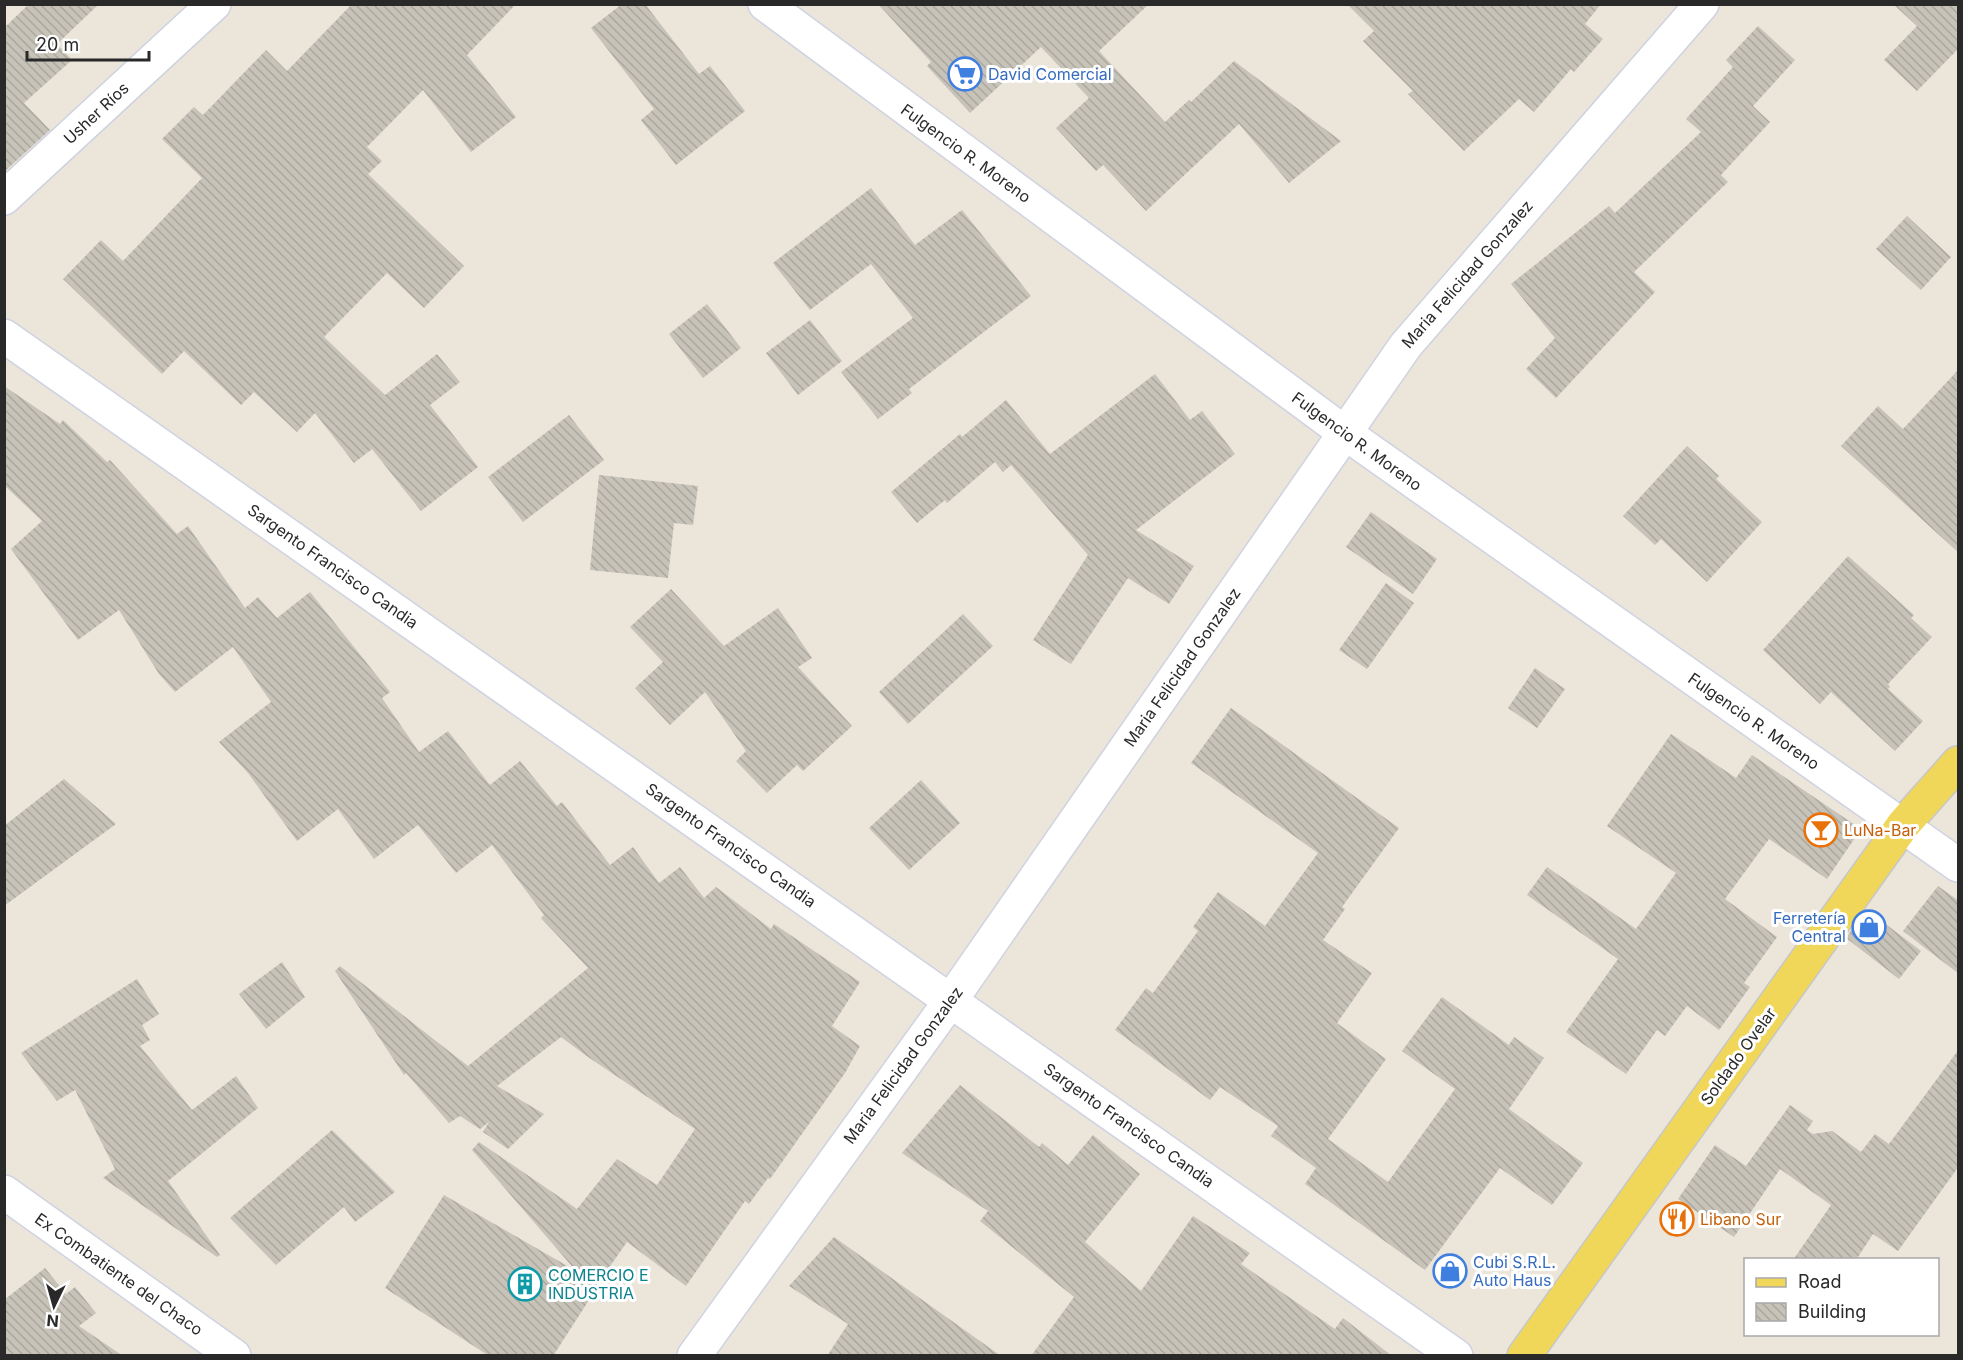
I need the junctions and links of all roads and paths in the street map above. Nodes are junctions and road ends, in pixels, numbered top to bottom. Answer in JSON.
{"nodes":[{"id":1,"x":214,"y":4,"type":"edge"},
{"id":2,"x":765,"y":4,"type":"edge"},
{"id":3,"x":1702,"y":4,"type":"edge"},
{"id":4,"x":4,"y":198,"type":"edge"},
{"id":5,"x":4,"y":336,"type":"edge"},
{"id":6,"x":1345,"y":433,"type":"junction"},
{"id":7,"x":1959,"y":763,"type":"edge"},
{"id":8,"x":1903,"y":825,"type":"junction"},
{"id":9,"x":1959,"y":865,"type":"edge"},
{"id":10,"x":951,"y":1000,"type":"junction"},
{"id":11,"x":4,"y":1192,"type":"edge"},
{"id":12,"x":234,"y":1356,"type":"edge"},
{"id":13,"x":694,"y":1356,"type":"edge"},
{"id":14,"x":1456,"y":1356,"type":"edge"},
{"id":15,"x":1524,"y":1356,"type":"edge"}],
"edges":[{"from":1,"to":4,"type":"street","name":"Usher Ríos"},
{"from":2,"to":6,"type":"street","name":"Fulgencio R. Moreno"},
{"from":3,"to":6,"type":"street","name":"Maria Felicidad Gonzalez"},
{"from":5,"to":10,"type":"street","name":"Sargento Francisco Candia"},
{"from":6,"to":8,"type":"street","name":"Fulgencio R. Moreno"},
{"from":6,"to":10,"type":"street","name":"Maria Felicidad Gonzalez"},
{"from":7,"to":8,"type":"main road","name":"Soldado Ovelar"},
{"from":8,"to":9,"type":"street","name":"Fulgencio R. Moreno"},
{"from":8,"to":15,"type":"main road","name":"Soldado Ovelar"},
{"from":10,"to":13,"type":"street","name":"Maria Felicidad Gonzalez"},
{"from":10,"to":14,"type":"street","name":"Sargento Francisco Candia"},
{"from":11,"to":12,"type":"street","name":"Ex Combatiente del Chaco"}]}
